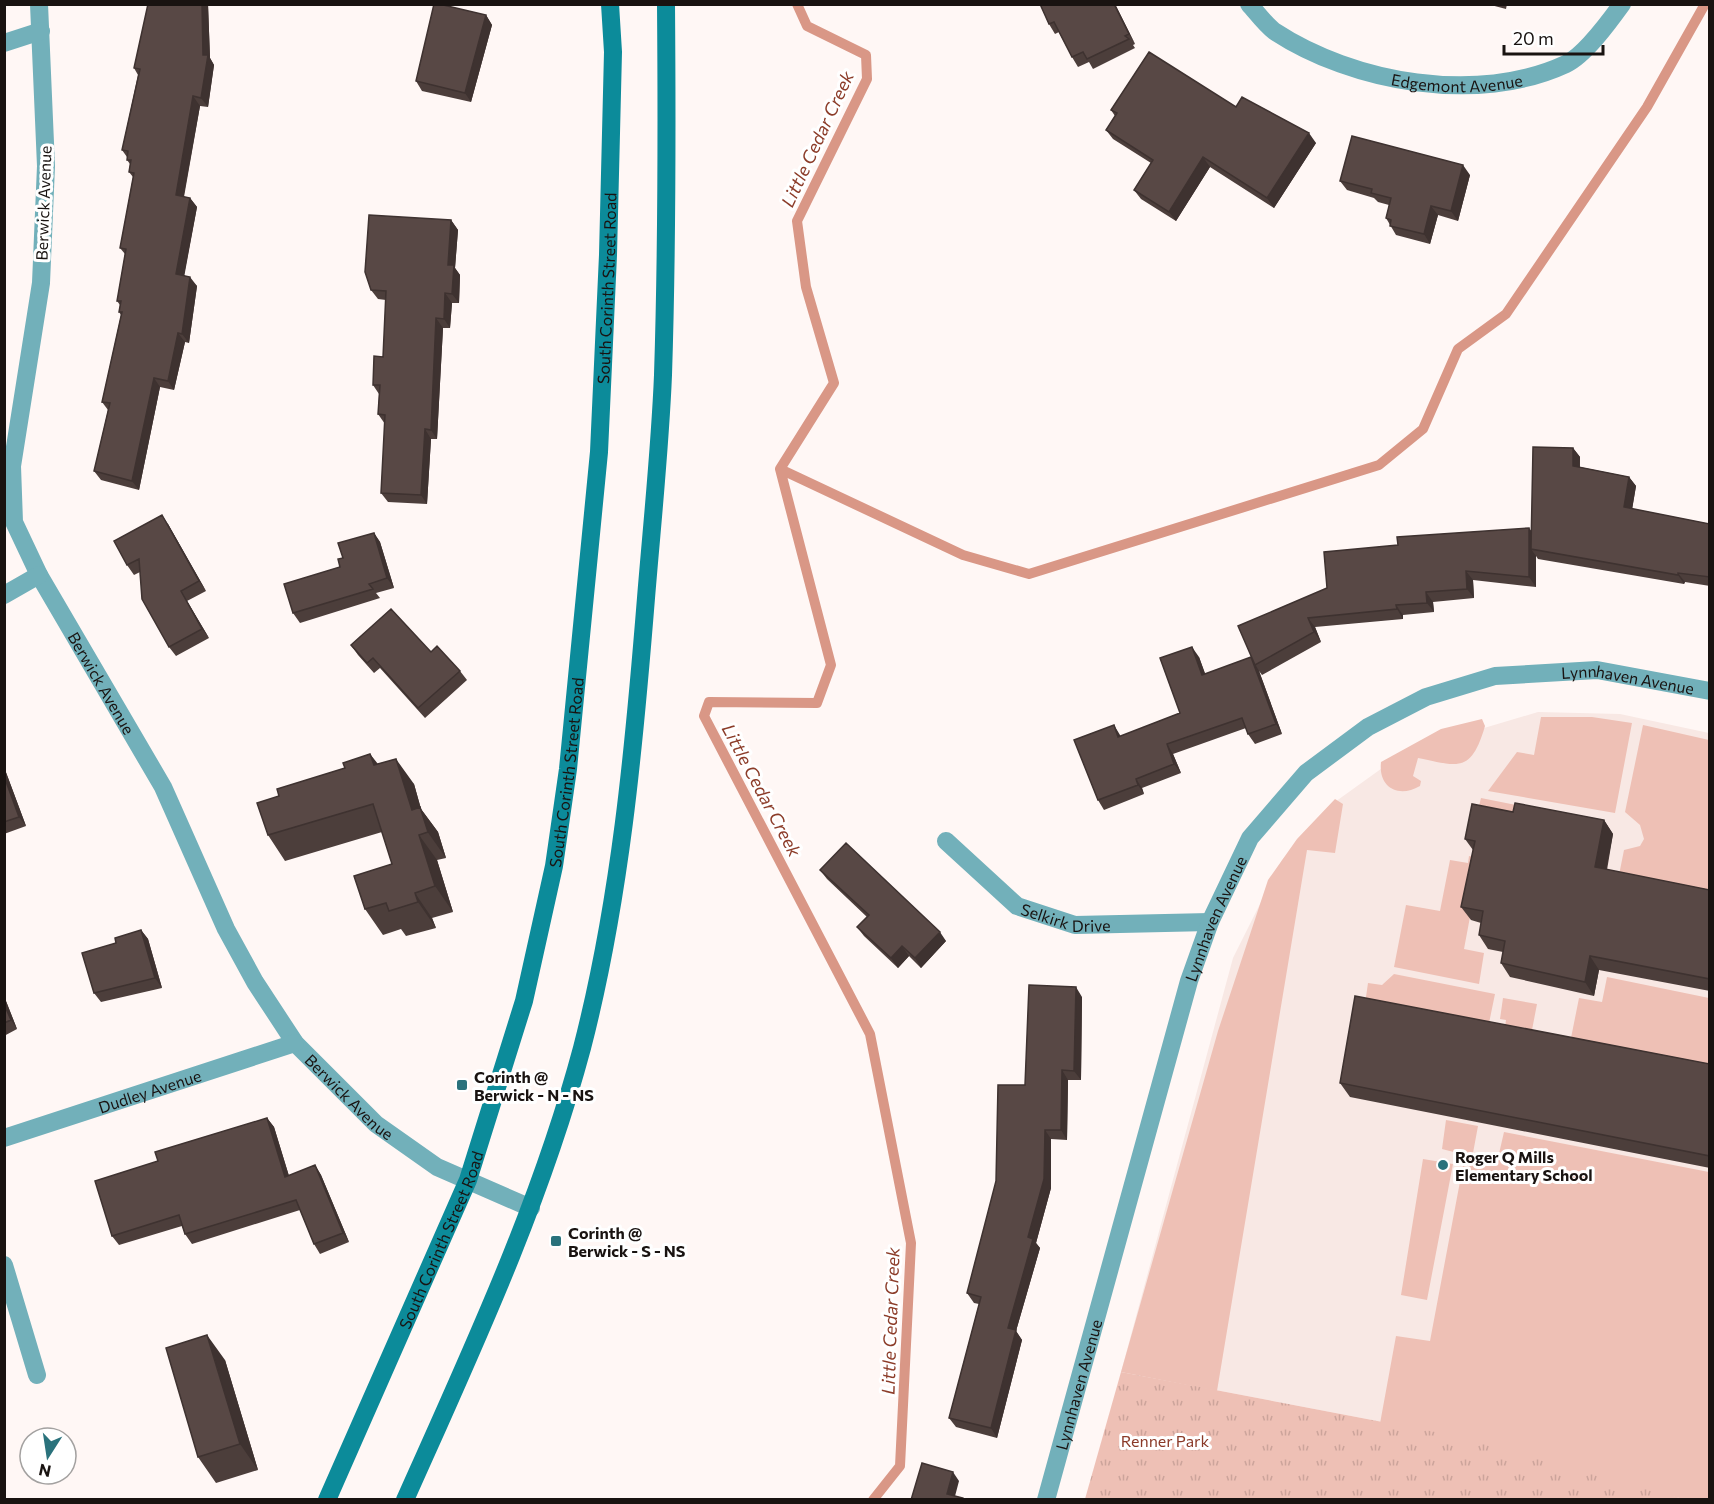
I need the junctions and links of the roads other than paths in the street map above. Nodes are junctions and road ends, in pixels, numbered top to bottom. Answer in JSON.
{"nodes":[{"id":1,"x":39,"y":4,"type":"edge"},
{"id":2,"x":610,"y":4,"type":"edge"},
{"id":3,"x":666,"y":4,"type":"edge"},
{"id":4,"x":1249,"y":4,"type":"edge"},
{"id":5,"x":1622,"y":4,"type":"edge"},
{"id":6,"x":41,"y":31,"type":"junction"},
{"id":7,"x":4,"y":43,"type":"edge"},
{"id":8,"x":39,"y":575,"type":"junction"},
{"id":9,"x":4,"y":595,"type":"edge"},
{"id":10,"x":1710,"y":691,"type":"edge"},
{"id":11,"x":946,"y":841,"type":"dead end"},
{"id":12,"x":1210,"y":921,"type":"junction"},
{"id":13,"x":295,"y":1043,"type":"junction"},
{"id":14,"x":4,"y":1138,"type":"edge"},
{"id":15,"x":468,"y":1180,"type":"junction"},
{"id":16,"x":531,"y":1208,"type":"junction"},
{"id":17,"x":4,"y":1265,"type":"edge"},
{"id":18,"x":37,"y":1376,"type":"dead end"},
{"id":19,"x":327,"y":1500,"type":"edge"},
{"id":20,"x":405,"y":1500,"type":"edge"},
{"id":21,"x":1046,"y":1500,"type":"edge"}],
"edges":[{"from":1,"to":6,"type":"street","name":"Berwick Avenue"},
{"from":2,"to":15,"type":"main road","name":"South Corinth Street Road"},
{"from":3,"to":16,"type":"main road"},
{"from":4,"to":5,"type":"street","name":"Edgemont Avenue"},
{"from":6,"to":7,"type":"street"},
{"from":6,"to":8,"type":"street","name":"Berwick Avenue"},
{"from":8,"to":9,"type":"street"},
{"from":8,"to":13,"type":"street","name":"Berwick Avenue"},
{"from":10,"to":12,"type":"street","name":"Lynnhaven Avenue"},
{"from":11,"to":12,"type":"street","name":"Selkirk Drive"},
{"from":12,"to":21,"type":"street","name":"Lynnhaven Avenue"},
{"from":13,"to":14,"type":"street","name":"Dudley Avenue"},
{"from":13,"to":15,"type":"street","name":"Berwick Avenue"},
{"from":15,"to":16,"type":"street","name":"Berwick Avenue"},
{"from":15,"to":19,"type":"main road","name":"South Corinth Street Road"},
{"from":16,"to":20,"type":"main road"},
{"from":17,"to":18,"type":"street"}]}
